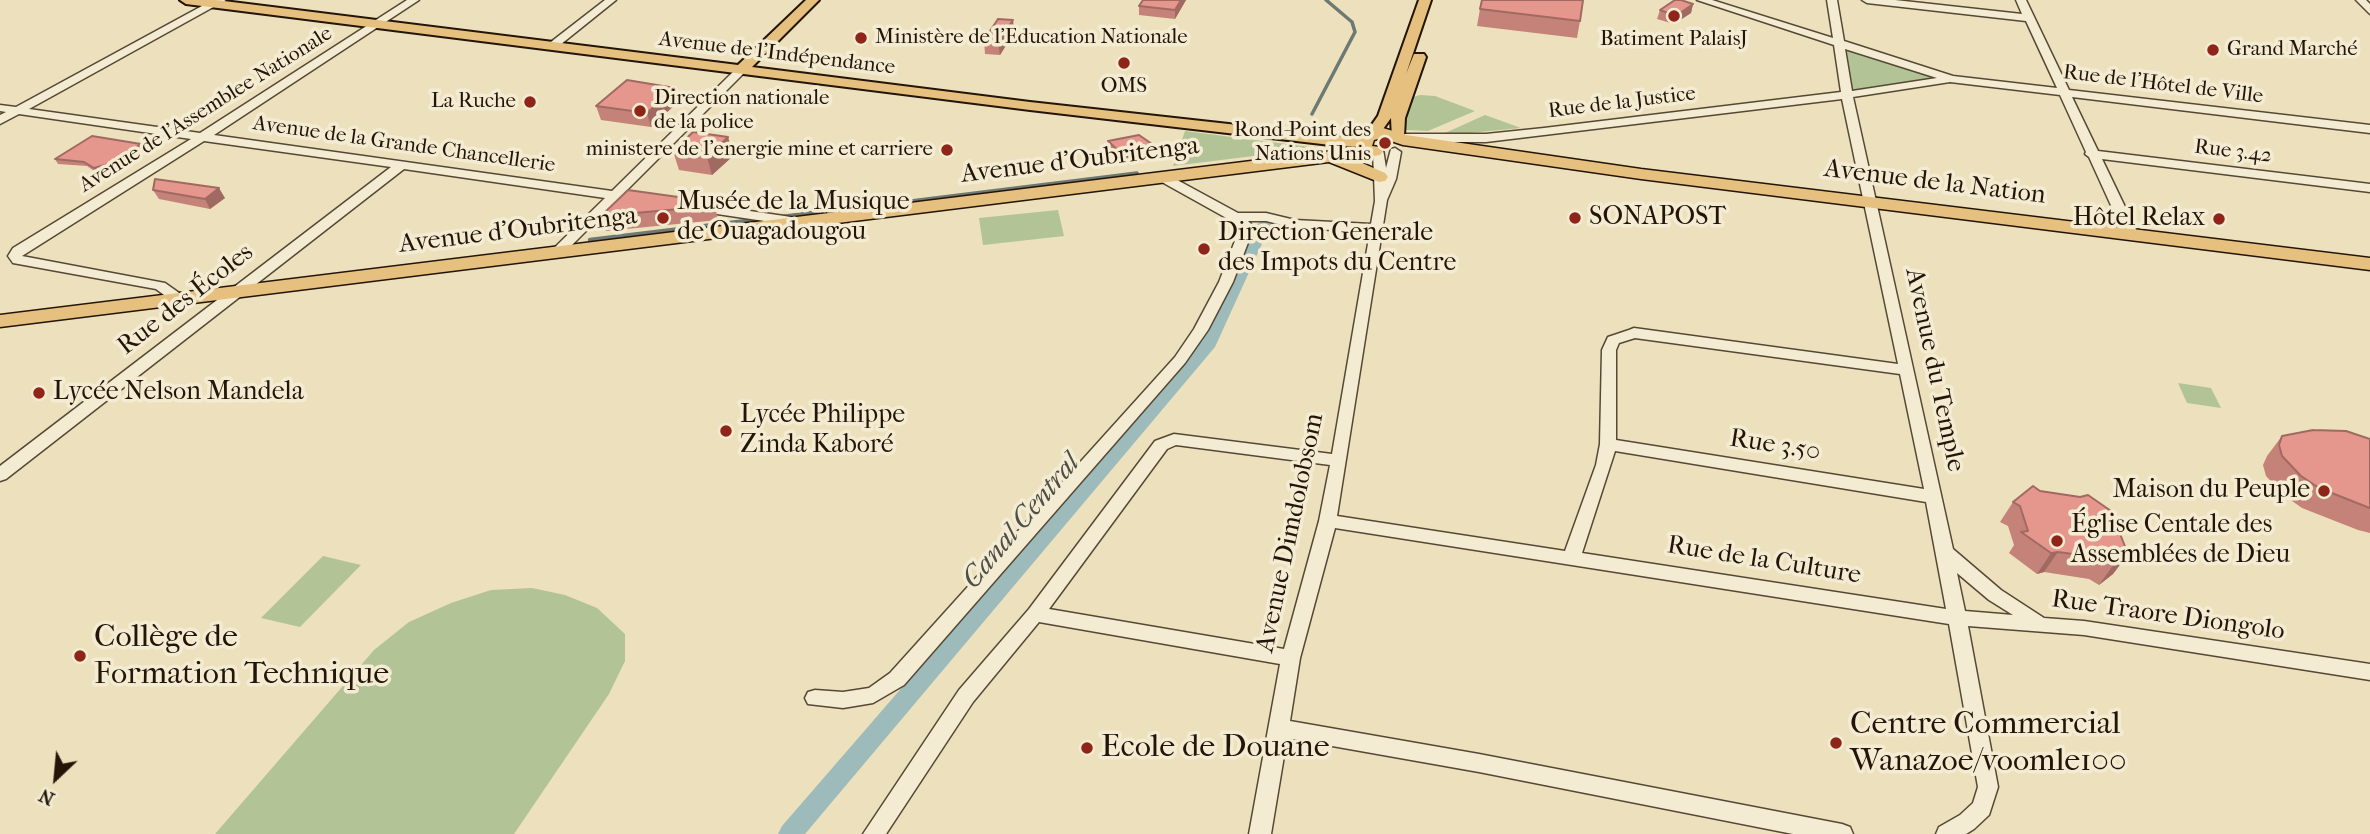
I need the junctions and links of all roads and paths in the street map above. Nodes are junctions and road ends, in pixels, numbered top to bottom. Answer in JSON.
{"nodes":[{"id":1,"x":186,"y":0,"type":"edge"},
{"id":2,"x":414,"y":0,"type":"edge"},
{"id":3,"x":611,"y":0,"type":"edge"},
{"id":4,"x":813,"y":0,"type":"edge"},
{"id":5,"x":1425,"y":0,"type":"edge"},
{"id":6,"x":1438,"y":0,"type":"edge"},
{"id":7,"x":1702,"y":0,"type":"edge"},
{"id":8,"x":1832,"y":0,"type":"edge"},
{"id":9,"x":1867,"y":0,"type":"edge"},
{"id":10,"x":2021,"y":0,"type":"edge"},
{"id":11,"x":2361,"y":0,"type":"edge"},
{"id":12,"x":218,"y":1,"type":"edge"},
{"id":13,"x":2370,"y":11,"type":"edge"},
{"id":14,"x":2029,"y":18,"type":"junction"},
{"id":15,"x":380,"y":23,"type":"junction"},
{"id":16,"x":1838,"y":42,"type":"junction"},
{"id":17,"x":554,"y":44,"type":"junction"},
{"id":18,"x":743,"y":68,"type":"junction"},
{"id":19,"x":1952,"y":79,"type":"junction"},
{"id":20,"x":2064,"y":92,"type":"junction"},
{"id":21,"x":1847,"y":95,"type":"junction"},
{"id":22,"x":0,"y":108,"type":"edge"},
{"id":23,"x":17,"y":110,"type":"junction"},
{"id":24,"x":0,"y":120,"type":"edge"},
{"id":25,"x":2370,"y":129,"type":"edge"},
{"id":26,"x":205,"y":135,"type":"junction"},
{"id":27,"x":1384,"y":143,"type":"junction"},
{"id":28,"x":1493,"y":151,"type":"joint"},
{"id":29,"x":2091,"y":154,"type":"junction"},
{"id":30,"x":1313,"y":159,"type":"junction"},
{"id":31,"x":403,"y":164,"type":"junction"},
{"id":32,"x":1379,"y":177,"type":"junction"},
{"id":33,"x":1164,"y":178,"type":"junction"},
{"id":34,"x":2370,"y":188,"type":"edge"},
{"id":35,"x":613,"y":195,"type":"junction"},
{"id":36,"x":654,"y":201,"type":"edge"},
{"id":37,"x":1381,"y":201,"type":"junction"},
{"id":38,"x":1871,"y":202,"type":"junction"},
{"id":39,"x":681,"y":205,"type":"edge"},
{"id":40,"x":1235,"y":217,"type":"junction"},
{"id":41,"x":802,"y":223,"type":"junction"},
{"id":42,"x":1377,"y":228,"type":"junction"},
{"id":43,"x":2131,"y":234,"type":"junction"},
{"id":44,"x":555,"y":254,"type":"junction"},
{"id":45,"x":2370,"y":264,"type":"edge"},
{"id":46,"x":237,"y":290,"type":"junction"},
{"id":47,"x":177,"y":298,"type":"junction"},
{"id":48,"x":0,"y":321,"type":"edge"},
{"id":49,"x":1906,"y":370,"type":"junction"},
{"id":50,"x":1608,"y":444,"type":"junction"},
{"id":51,"x":1338,"y":460,"type":"junction"},
{"id":52,"x":0,"y":475,"type":"edge"},
{"id":53,"x":1934,"y":497,"type":"junction"},
{"id":54,"x":1328,"y":521,"type":"junction"},
{"id":55,"x":1943,"y":551,"type":"junction"},
{"id":56,"x":1571,"y":560,"type":"junction"},
{"id":57,"x":1035,"y":614,"type":"junction"},
{"id":58,"x":1959,"y":618,"type":"junction"},
{"id":59,"x":2043,"y":624,"type":"junction"},
{"id":60,"x":1291,"y":658,"type":"junction"},
{"id":61,"x":2370,"y":672,"type":"edge"},
{"id":62,"x":815,"y":698,"type":"dead end"},
{"id":63,"x":1280,"y":728,"type":"junction"},
{"id":64,"x":874,"y":834,"type":"edge"},
{"id":65,"x":1261,"y":834,"type":"edge"},
{"id":66,"x":1842,"y":834,"type":"edge"},
{"id":67,"x":1947,"y":834,"type":"edge"}],
"edges":[{"from":1,"to":12,"type":"main road","name":"Avenue de l'Indépendance"},
{"from":2,"to":15,"type":"street","name":"Avenue de l'Assemblee Nationale"},
{"from":3,"to":17,"type":"street"},
{"from":4,"to":18,"type":"main road"},
{"from":5,"to":27,"type":"main road"},
{"from":6,"to":27,"type":"main road"},
{"from":7,"to":16,"type":"street"},
{"from":8,"to":16,"type":"street","name":"Avenue du Temple"},
{"from":9,"to":14,"type":"street"},
{"from":10,"to":14,"type":"street"},
{"from":11,"to":13,"type":"street"},
{"from":12,"to":15,"type":"main road","name":"Avenue de l'Indépendance"},
{"from":12,"to":23,"type":"street"},
{"from":14,"to":20,"type":"street"},
{"from":15,"to":17,"type":"main road","name":"Avenue de l'Indépendance"},
{"from":15,"to":26,"type":"street","name":"Avenue de l'Assemblee Nationale"},
{"from":16,"to":19,"type":"street"},
{"from":16,"to":21,"type":"street","name":"Avenue du Temple"},
{"from":17,"to":18,"type":"main road","name":"Avenue de l'Indépendance"},
{"from":18,"to":27,"type":"main road","name":"Avenue de l'Indépendance"},
{"from":18,"to":35,"type":"street"},
{"from":19,"to":20,"type":"street","name":"Rue de l'Hôtel de Ville"},
{"from":19,"to":21,"type":"street","name":"Rue de la Justice"},
{"from":20,"to":25,"type":"street","name":"Rue de l'Hôtel de Ville"},
{"from":20,"to":29,"type":"street"},
{"from":21,"to":27,"type":"street","name":"Rue de la Justice"},
{"from":21,"to":38,"type":"street","name":"Avenue du Temple"},
{"from":22,"to":23,"type":"street","name":"Avenue de la Grande Chancellerie"},
{"from":23,"to":24,"type":"street"},
{"from":23,"to":26,"type":"street","name":"Avenue de la Grande Chancellerie"},
{"from":26,"to":31,"type":"street","name":"Avenue de la Grande Chancellerie"},
{"from":26,"to":47,"type":"street","name":"Avenue de l'Assemblee Nationale"},
{"from":27,"to":28,"type":"highway","name":"Avenue de la Nation"},
{"from":27,"to":30,"type":"highway","name":"Avenue d'Oubritenga"},
{"from":27,"to":32,"type":"street","name":"Avenue Dimdolobsom"},
{"from":27,"to":37,"type":"street","name":"Avenue Dimdolobsom"},
{"from":28,"to":38,"type":"highway","name":"Avenue de la Nation"},
{"from":29,"to":34,"type":"street","name":"Rue 3.42"},
{"from":29,"to":43,"type":"street"},
{"from":30,"to":32,"type":"highway"},
{"from":30,"to":33,"type":"highway","name":"Avenue d'Oubritenga"},
{"from":31,"to":35,"type":"street","name":"Avenue de la Grande Chancellerie"},
{"from":31,"to":46,"type":"street","name":"Rue des Écoles"},
{"from":32,"to":37,"type":"street","name":"Avenue Dimdolobsom"},
{"from":33,"to":40,"type":"street"},
{"from":33,"to":41,"type":"highway","name":"Avenue d'Oubritenga"},
{"from":35,"to":36,"type":"street","name":"Avenue de la Grande Chancellerie"},
{"from":35,"to":44,"type":"street"},
{"from":37,"to":42,"type":"street","name":"Avenue Dimdolobsom"},
{"from":38,"to":43,"type":"highway","name":"Avenue de la Nation"},
{"from":38,"to":49,"type":"street","name":"Avenue du Temple"},
{"from":39,"to":41,"type":"street"},
{"from":40,"to":42,"type":"street"},
{"from":40,"to":62,"type":"street"},
{"from":41,"to":44,"type":"highway","name":"Avenue d'Oubritenga"},
{"from":42,"to":51,"type":"street","name":"Avenue Dimdolobsom"},
{"from":43,"to":45,"type":"highway","name":"Avenue de la Nation"},
{"from":44,"to":46,"type":"highway","name":"Avenue d'Oubritenga"},
{"from":46,"to":47,"type":"highway"},
{"from":46,"to":52,"type":"street","name":"Rue des Écoles"},
{"from":47,"to":48,"type":"highway"},
{"from":49,"to":50,"type":"street"},
{"from":49,"to":53,"type":"street","name":"Avenue du Temple"},
{"from":50,"to":53,"type":"street","name":"Rue 3.50"},
{"from":50,"to":56,"type":"street"},
{"from":51,"to":54,"type":"street","name":"Avenue Dimdolobsom"},
{"from":51,"to":57,"type":"street"},
{"from":53,"to":55,"type":"street","name":"Avenue du Temple"},
{"from":54,"to":56,"type":"street","name":"Rue de la Culture"},
{"from":54,"to":60,"type":"street","name":"Avenue Dimdolobsom"},
{"from":55,"to":58,"type":"street","name":"Avenue du Temple"},
{"from":55,"to":59,"type":"street"},
{"from":56,"to":58,"type":"street","name":"Rue de la Culture"},
{"from":57,"to":60,"type":"street"},
{"from":57,"to":64,"type":"street"},
{"from":58,"to":59,"type":"street","name":"Rue Traore Diongolo"},
{"from":58,"to":67,"type":"street"},
{"from":59,"to":61,"type":"street","name":"Rue Traore Diongolo"},
{"from":60,"to":63,"type":"street","name":"Avenue Dimdolobsom"},
{"from":63,"to":65,"type":"street","name":"Avenue Dimdolobsom"},
{"from":63,"to":66,"type":"street"}]}
